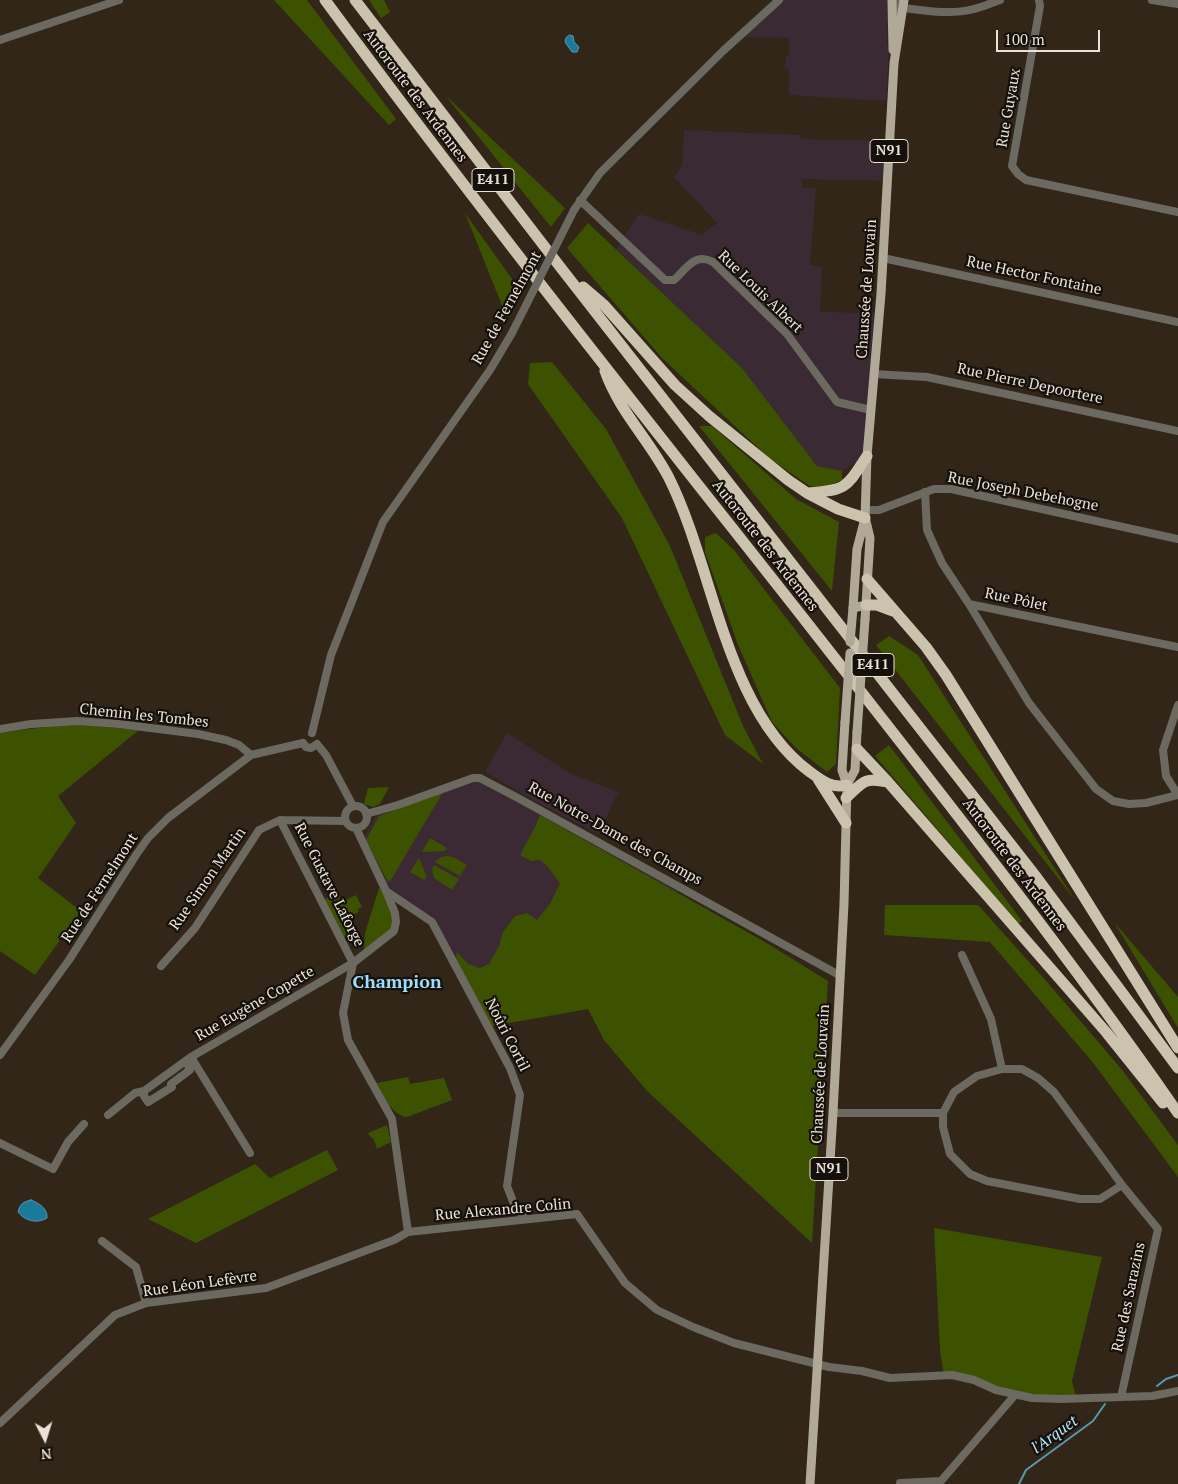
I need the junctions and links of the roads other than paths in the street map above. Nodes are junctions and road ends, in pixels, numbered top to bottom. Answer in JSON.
{"nodes":[{"id":1,"x":119,"y":0,"type":"edge"},
{"id":2,"x":325,"y":0,"type":"edge"},
{"id":3,"x":355,"y":0,"type":"edge"},
{"id":4,"x":779,"y":0,"type":"edge"},
{"id":5,"x":892,"y":0,"type":"edge"},
{"id":6,"x":898,"y":0,"type":"edge"},
{"id":7,"x":1000,"y":0,"type":"edge"},
{"id":8,"x":1039,"y":0,"type":"edge"},
{"id":9,"x":1152,"y":0,"type":"edge"},
{"id":10,"x":904,"y":4,"type":"edge"},
{"id":11,"x":1178,"y":4,"type":"edge"},
{"id":12,"x":0,"y":40,"type":"edge"},
{"id":13,"x":894,"y":63,"type":"junction"},
{"id":14,"x":580,"y":200,"type":"junction"},
{"id":15,"x":1178,"y":212,"type":"edge"},
{"id":16,"x":883,"y":258,"type":"junction"},
{"id":17,"x":561,"y":268,"type":"junction"},
{"id":18,"x":1178,"y":322,"type":"edge"},
{"id":19,"x":602,"y":362,"type":"junction"},
{"id":20,"x":874,"y":374,"type":"junction"},
{"id":21,"x":871,"y":410,"type":"junction"},
{"id":22,"x":1178,"y":431,"type":"edge"},
{"id":23,"x":867,"y":456,"type":"junction"},
{"id":24,"x":925,"y":492,"type":"junction"},
{"id":25,"x":807,"y":493,"type":"junction"},
{"id":26,"x":865,"y":514,"type":"junction"},
{"id":27,"x":1178,"y":539,"type":"edge"},
{"id":28,"x":868,"y":579,"type":"junction"},
{"id":29,"x":969,"y":604,"type":"junction"},
{"id":30,"x":866,"y":605,"type":"junction"},
{"id":31,"x":853,"y":608,"type":"junction"},
{"id":32,"x":894,"y":612,"type":"junction"},
{"id":33,"x":1178,"y":647,"type":"edge"},
{"id":34,"x":1178,"y":704,"type":"edge"},
{"id":35,"x":845,"y":722,"type":"junction"},
{"id":36,"x":0,"y":729,"type":"edge"},
{"id":37,"x":312,"y":733,"type":"junction"},
{"id":38,"x":303,"y":743,"type":"junction"},
{"id":39,"x":317,"y":744,"type":"junction"},
{"id":40,"x":857,"y":749,"type":"junction"},
{"id":41,"x":251,"y":755,"type":"junction"},
{"id":42,"x":817,"y":778,"type":"junction"},
{"id":43,"x":888,"y":782,"type":"junction"},
{"id":44,"x":847,"y":785,"type":"junction"},
{"id":45,"x":1178,"y":795,"type":"edge"},
{"id":46,"x":846,"y":798,"type":"junction"},
{"id":47,"x":353,"y":806,"type":"junction"},
{"id":48,"x":366,"y":814,"type":"junction"},
{"id":49,"x":280,"y":820,"type":"junction"},
{"id":50,"x":345,"y":822,"type":"junction"},
{"id":51,"x":846,"y":823,"type":"junction"},
{"id":52,"x":356,"y":828,"type":"junction"},
{"id":53,"x":386,"y":891,"type":"junction"},
{"id":54,"x":962,"y":955,"type":"dead end"},
{"id":55,"x":353,"y":963,"type":"junction"},
{"id":56,"x":161,"y":966,"type":"dead end"},
{"id":57,"x":840,"y":975,"type":"junction"},
{"id":58,"x":1178,"y":1048,"type":"edge"},
{"id":59,"x":0,"y":1055,"type":"edge"},
{"id":60,"x":189,"y":1059,"type":"junction"},
{"id":61,"x":1178,"y":1068,"type":"edge"},
{"id":62,"x":1002,"y":1069,"type":"junction"},
{"id":63,"x":144,"y":1091,"type":"junction"},
{"id":64,"x":833,"y":1113,"type":"junction"},
{"id":65,"x":944,"y":1113,"type":"junction"},
{"id":66,"x":1178,"y":1114,"type":"edge"},
{"id":67,"x":108,"y":1115,"type":"dead end"},
{"id":68,"x":84,"y":1124,"type":"dead end"},
{"id":69,"x":0,"y":1143,"type":"edge"},
{"id":70,"x":250,"y":1153,"type":"dead end"},
{"id":71,"x":1122,"y":1184,"type":"junction"},
{"id":72,"x":525,"y":1219,"type":"junction"},
{"id":73,"x":408,"y":1232,"type":"junction"},
{"id":74,"x":102,"y":1241,"type":"dead end"},
{"id":75,"x":146,"y":1303,"type":"junction"},
{"id":76,"x":818,"y":1364,"type":"junction"},
{"id":77,"x":1178,"y":1391,"type":"edge"},
{"id":78,"x":1015,"y":1396,"type":"junction"},
{"id":79,"x":1122,"y":1397,"type":"junction"},
{"id":80,"x":0,"y":1423,"type":"edge"},
{"id":81,"x":900,"y":1483,"type":"edge"},
{"id":82,"x":810,"y":1484,"type":"edge"}],
"edges":[{"from":1,"to":12,"type":"street"},
{"from":2,"to":19,"type":"highway","name":"Autoroute des Ardennes","number":"E411"},
{"from":3,"to":17,"type":"highway","name":"Autoroute des Ardennes","number":"E411"},
{"from":4,"to":14,"type":"street","name":"Rue de Fernelmont"},
{"from":5,"to":13,"type":"main road","name":"Chaussée de Louvain","number":"N91"},
{"from":6,"to":13,"type":"street"},
{"from":7,"to":10,"type":"street"},
{"from":8,"to":15,"type":"street","name":"Rue Guyaux"},
{"from":9,"to":11,"type":"street"},
{"from":10,"to":13,"type":"main road","name":"Chaussée de Louvain","number":"N91"},
{"from":13,"to":16,"type":"main road","name":"Chaussée de Louvain","number":"N91"},
{"from":14,"to":21,"type":"street","name":"Rue Louis Albert"},
{"from":14,"to":37,"type":"street","name":"Rue de Fernelmont","bridge":true},
{"from":16,"to":18,"type":"street","name":"Rue Hector Fontaine"},
{"from":16,"to":20,"type":"main road","name":"Chaussée de Louvain","number":"N91"},
{"from":17,"to":25,"type":"highway"},
{"from":17,"to":61,"type":"highway","name":"Autoroute des Ardennes","number":"E411"},
{"from":19,"to":42,"type":"highway"},
{"from":19,"to":66,"type":"highway","name":"Autoroute des Ardennes","number":"E411"},
{"from":20,"to":21,"type":"main road","name":"Chaussée de Louvain","number":"N91"},
{"from":20,"to":22,"type":"street","name":"Rue Pierre Depoortere"},
{"from":21,"to":23,"type":"main road","name":"Chaussée de Louvain","number":"N91"},
{"from":23,"to":25,"type":"highway"},
{"from":23,"to":26,"type":"main road","name":"Chaussée de Louvain","number":"N91"},
{"from":24,"to":26,"type":"street","name":"Rue Joseph Debehogne"},
{"from":24,"to":27,"type":"street","name":"Rue Joseph Debehogne"},
{"from":24,"to":29,"type":"street","name":"Rue Pôlet"},
{"from":25,"to":26,"type":"highway"},
{"from":26,"to":28,"type":"main road","name":"Chaussée de Louvain","number":"N91"},
{"from":26,"to":31,"type":"main road","name":"Chaussée de Louvain","number":"N91"},
{"from":28,"to":30,"type":"main road","name":"Chaussée de Louvain","number":"N91"},
{"from":28,"to":32,"type":"highway"},
{"from":29,"to":33,"type":"street","name":"Rue Pôlet"},
{"from":29,"to":45,"type":"street"},
{"from":30,"to":31,"type":"main road"},
{"from":30,"to":32,"type":"highway"},
{"from":30,"to":40,"type":"main road","name":"Chaussée de Louvain","number":"N91","bridge":true},
{"from":31,"to":35,"type":"main road","name":"Chaussée de Louvain","number":"N91","bridge":true},
{"from":32,"to":58,"type":"highway"},
{"from":34,"to":45,"type":"street"},
{"from":35,"to":40,"type":"main road"},
{"from":35,"to":44,"type":"main road","name":"Chaussée de Louvain","number":"N91"},
{"from":36,"to":41,"type":"street","name":"Chemin les Tombes"},
{"from":37,"to":38,"type":"street","name":"Rue de Fernelmont"},
{"from":37,"to":39,"type":"street"},
{"from":38,"to":39,"type":"street","name":"Rue de Fernelmont"},
{"from":38,"to":41,"type":"street","name":"Rue de Fernelmont"},
{"from":39,"to":47,"type":"street"},
{"from":40,"to":43,"type":"highway"},
{"from":40,"to":44,"type":"main road","name":"Chaussée de Louvain","number":"N91"},
{"from":41,"to":59,"type":"street","name":"Rue de Fernelmont"},
{"from":42,"to":44,"type":"highway"},
{"from":42,"to":51,"type":"highway"},
{"from":43,"to":46,"type":"highway"},
{"from":43,"to":66,"type":"highway"},
{"from":44,"to":46,"type":"main road","name":"Chaussée de Louvain","number":"N91"},
{"from":46,"to":51,"type":"main road","name":"Chaussée de Louvain","number":"N91"},
{"from":47,"to":48,"type":"street"},
{"from":47,"to":50,"type":"street"},
{"from":48,"to":52,"type":"street"},
{"from":48,"to":57,"type":"street","name":"Rue Notre-Dame des Champs"},
{"from":49,"to":50,"type":"street","name":"Rue Simon Martin"},
{"from":49,"to":55,"type":"street","name":"Rue Gustave Laforge"},
{"from":49,"to":56,"type":"street","name":"Rue Simon Martin"},
{"from":50,"to":52,"type":"street"},
{"from":51,"to":57,"type":"main road","name":"Chaussée de Louvain","number":"N91"},
{"from":52,"to":53,"type":"street"},
{"from":53,"to":55,"type":"street","name":"Rue Eugène Copette"},
{"from":53,"to":72,"type":"street","name":"Noûri Cortil"},
{"from":54,"to":62,"type":"street"},
{"from":55,"to":60,"type":"street","name":"Rue Eugène Copette"},
{"from":55,"to":73,"type":"street"},
{"from":57,"to":64,"type":"main road","name":"Chaussée de Louvain","number":"N91"},
{"from":60,"to":63,"type":"street"},
{"from":60,"to":63,"type":"street"},
{"from":60,"to":70,"type":"street","name":"Rue Eugène Copette"},
{"from":62,"to":65,"type":"street","name":"Rue des Sarazins"},
{"from":62,"to":71,"type":"street","name":"Rue des Sarazins"},
{"from":63,"to":67,"type":"street"},
{"from":64,"to":65,"type":"street"},
{"from":64,"to":76,"type":"main road","name":"Chaussée de Louvain","number":"N91"},
{"from":65,"to":71,"type":"street"},
{"from":68,"to":69,"type":"street"},
{"from":71,"to":79,"type":"street","name":"Rue des Sarazins"},
{"from":72,"to":73,"type":"street","name":"Rue Alexandre Colin"},
{"from":72,"to":76,"type":"street","name":"Rue Alexandre Colin"},
{"from":73,"to":75,"type":"street","name":"Rue Léon Lefèvre"},
{"from":74,"to":75,"type":"street"},
{"from":75,"to":80,"type":"street","name":"Rue Léon Lefèvre"},
{"from":76,"to":78,"type":"street"},
{"from":76,"to":82,"type":"main road","name":"Chaussée de Louvain","number":"N91"},
{"from":77,"to":79,"type":"street"},
{"from":78,"to":79,"type":"street"},
{"from":78,"to":81,"type":"street"}]}
